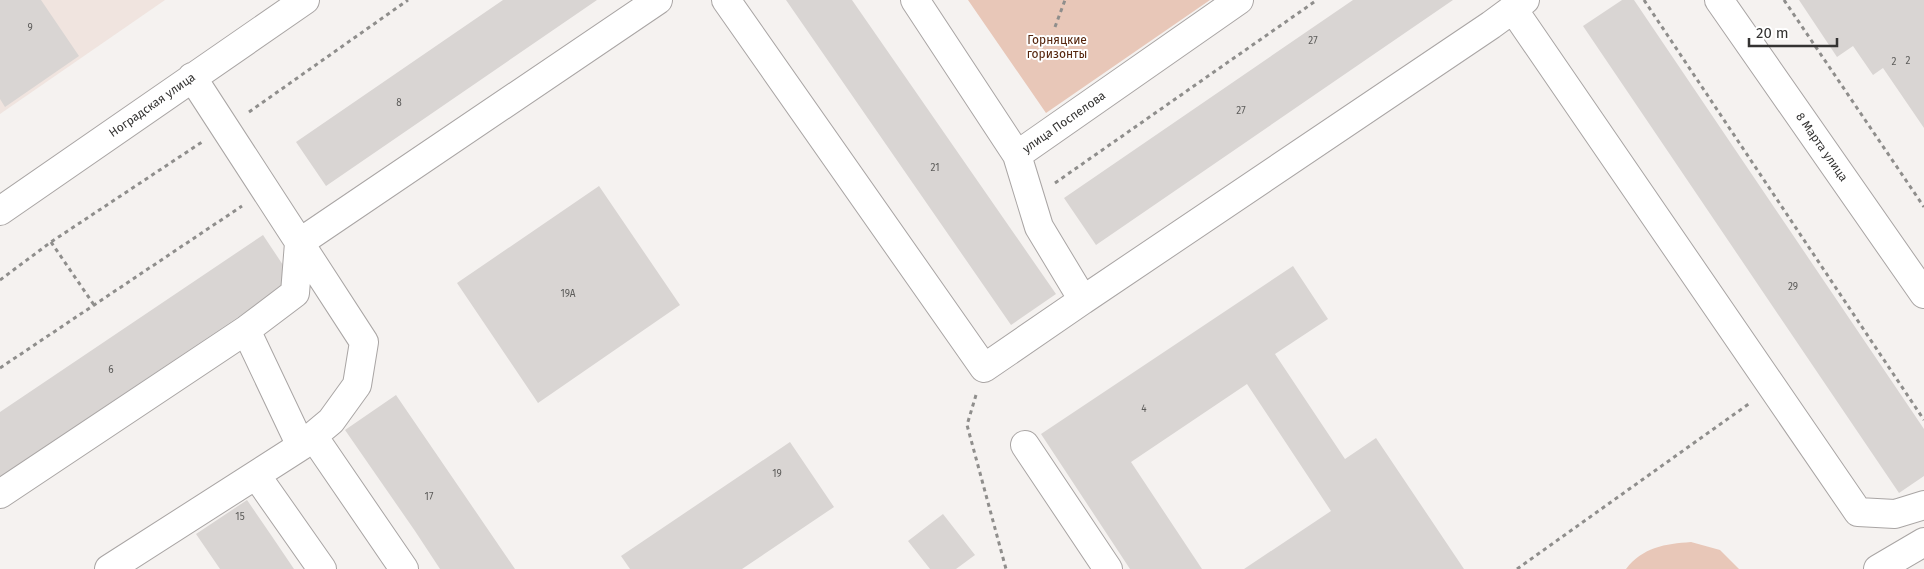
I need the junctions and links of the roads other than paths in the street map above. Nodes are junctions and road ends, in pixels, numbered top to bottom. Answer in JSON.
{"nodes":[{"id":1,"x":304,"y":0,"type":"edge"},
{"id":2,"x":658,"y":0,"type":"edge"},
{"id":3,"x":726,"y":0,"type":"edge"},
{"id":4,"x":915,"y":0,"type":"edge"},
{"id":5,"x":1239,"y":0,"type":"edge"},
{"id":6,"x":1719,"y":0,"type":"edge"},
{"id":7,"x":1519,"y":4,"type":"edge"},
{"id":8,"x":192,"y":77,"type":"junction"},
{"id":9,"x":1017,"y":155,"type":"junction"},
{"id":10,"x":0,"y":211,"type":"edge"},
{"id":11,"x":299,"y":243,"type":"junction"},
{"id":12,"x":1924,"y":294,"type":"edge"},
{"id":13,"x":1083,"y":300,"type":"junction"},
{"id":14,"x":246,"y":330,"type":"junction"},
{"id":15,"x":307,"y":441,"type":"junction"},
{"id":16,"x":1025,"y":445,"type":"dead end"},
{"id":17,"x":256,"y":475,"type":"junction"},
{"id":18,"x":0,"y":494,"type":"edge"},
{"id":19,"x":1924,"y":505,"type":"edge"},
{"id":20,"x":1924,"y":542,"type":"edge"},
{"id":21,"x":109,"y":569,"type":"edge"},
{"id":22,"x":322,"y":569,"type":"edge"},
{"id":23,"x":404,"y":569,"type":"edge"},
{"id":24,"x":1108,"y":569,"type":"edge"},
{"id":25,"x":1878,"y":569,"type":"edge"}],
"edges":[{"from":1,"to":8,"type":"street","name":"Ноградская улица"},
{"from":2,"to":11,"type":"street"},
{"from":3,"to":13,"type":"street"},
{"from":4,"to":9,"type":"street","name":"улица Поспелова"},
{"from":5,"to":9,"type":"street","name":"улица Поспелова"},
{"from":6,"to":12,"type":"street","name":"8 Марта улица"},
{"from":7,"to":13,"type":"street"},
{"from":7,"to":19,"type":"street"},
{"from":8,"to":10,"type":"street","name":"Ноградская улица"},
{"from":8,"to":11,"type":"street"},
{"from":9,"to":13,"type":"street"},
{"from":11,"to":14,"type":"street"},
{"from":11,"to":15,"type":"street"},
{"from":14,"to":15,"type":"street"},
{"from":14,"to":18,"type":"street"},
{"from":15,"to":17,"type":"street"},
{"from":15,"to":23,"type":"street"},
{"from":16,"to":24,"type":"street"},
{"from":17,"to":21,"type":"street"},
{"from":17,"to":22,"type":"street"},
{"from":20,"to":25,"type":"street"}]}
